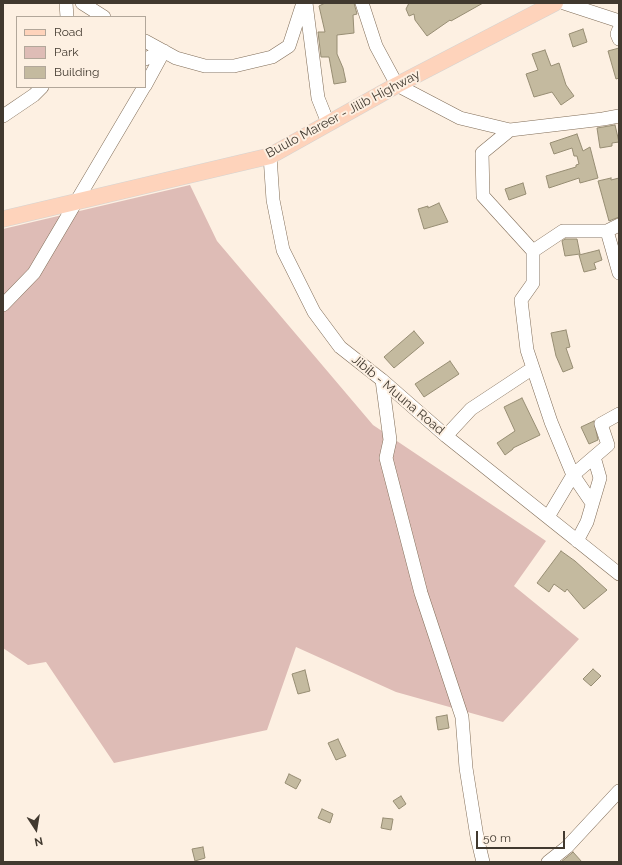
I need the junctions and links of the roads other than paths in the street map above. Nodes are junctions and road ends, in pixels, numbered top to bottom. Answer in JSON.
{"nodes":[{"id":1,"x":66,"y":3,"type":"edge"},
{"id":2,"x":82,"y":3,"type":"edge"},
{"id":3,"x":304,"y":3,"type":"edge"},
{"id":4,"x":362,"y":3,"type":"edge"},
{"id":5,"x":555,"y":3,"type":"edge"},
{"id":6,"x":564,"y":3,"type":"edge"},
{"id":7,"x":67,"y":16,"type":"edge"},
{"id":8,"x":102,"y":16,"type":"edge"},
{"id":9,"x":619,"y":21,"type":"edge"},
{"id":10,"x":619,"y":29,"type":"edge"},
{"id":11,"x":619,"y":39,"type":"edge"},
{"id":12,"x":146,"y":42,"type":"edge"},
{"id":13,"x":164,"y":51,"type":"junction"},
{"id":14,"x":146,"y":59,"type":"edge"},
{"id":15,"x":146,"y":84,"type":"edge"},
{"id":16,"x":397,"y":85,"type":"junction"},
{"id":17,"x":41,"y":88,"type":"edge"},
{"id":18,"x":144,"y":88,"type":"edge"},
{"id":19,"x":3,"y":116,"type":"edge"},
{"id":20,"x":619,"y":116,"type":"edge"},
{"id":21,"x":328,"y":123,"type":"junction"},
{"id":22,"x":510,"y":130,"type":"junction"},
{"id":23,"x":270,"y":156,"type":"junction"},
{"id":24,"x":75,"y":202,"type":"junction"},
{"id":25,"x":3,"y":219,"type":"edge"},
{"id":26,"x":619,"y":226,"type":"edge"},
{"id":27,"x":607,"y":231,"type":"junction"},
{"id":28,"x":533,"y":251,"type":"junction"},
{"id":29,"x":619,"y":273,"type":"edge"},
{"id":30,"x":3,"y":305,"type":"edge"},
{"id":31,"x":533,"y":368,"type":"junction"},
{"id":32,"x":382,"y":380,"type":"junction"},
{"id":33,"x":617,"y":417,"type":"edge"},
{"id":34,"x":446,"y":436,"type":"junction"},
{"id":35,"x":594,"y":457,"type":"junction"},
{"id":36,"x":573,"y":475,"type":"junction"},
{"id":37,"x":592,"y":503,"type":"junction"},
{"id":38,"x":548,"y":517,"type":"junction"},
{"id":39,"x":577,"y":541,"type":"junction"},
{"id":40,"x":619,"y":574,"type":"edge"},
{"id":41,"x":619,"y":791,"type":"edge"},
{"id":42,"x":483,"y":862,"type":"edge"},
{"id":43,"x":548,"y":862,"type":"edge"}],
"edges":[{"from":1,"to":7,"type":"street"},
{"from":2,"to":8,"type":"street"},
{"from":3,"to":13,"type":"street"},
{"from":3,"to":21,"type":"street"},
{"from":4,"to":16,"type":"street"},
{"from":5,"to":16,"type":"main road","name":"Buulo Mareer - Jilib Highway"},
{"from":6,"to":9,"type":"street"},
{"from":10,"to":11,"type":"street"},
{"from":12,"to":13,"type":"street"},
{"from":13,"to":14,"type":"street"},
{"from":13,"to":15,"type":"street"},
{"from":16,"to":21,"type":"main road","name":"Buulo Mareer - Jilib Highway"},
{"from":16,"to":22,"type":"street"},
{"from":17,"to":19,"type":"street"},
{"from":18,"to":24,"type":"street"},
{"from":20,"to":22,"type":"street"},
{"from":21,"to":23,"type":"main road","name":"Buulo Mareer - Jilib Highway"},
{"from":22,"to":28,"type":"street"},
{"from":23,"to":24,"type":"main road","name":"Buulo Mareer - Jilib Highway"},
{"from":23,"to":32,"type":"street","name":"Jibib - Muuna Road"},
{"from":24,"to":25,"type":"main road","name":"Buulo Mareer - Jilib Highway"},
{"from":24,"to":30,"type":"street"},
{"from":26,"to":27,"type":"street"},
{"from":27,"to":28,"type":"street"},
{"from":27,"to":29,"type":"street"},
{"from":28,"to":31,"type":"street"},
{"from":31,"to":34,"type":"street"},
{"from":31,"to":36,"type":"street"},
{"from":32,"to":34,"type":"street","name":"Jibib - Muuna Road"},
{"from":32,"to":42,"type":"street"},
{"from":33,"to":35,"type":"street"},
{"from":34,"to":38,"type":"street","name":"Jibib - Muuna Road"},
{"from":35,"to":36,"type":"street"},
{"from":35,"to":37,"type":"street"},
{"from":36,"to":37,"type":"street"},
{"from":36,"to":38,"type":"street"},
{"from":37,"to":39,"type":"street"},
{"from":38,"to":39,"type":"street","name":"Jibib - Muuna Road"},
{"from":39,"to":40,"type":"street","name":"Jibib - Muuna Road"},
{"from":41,"to":43,"type":"street"}]}
